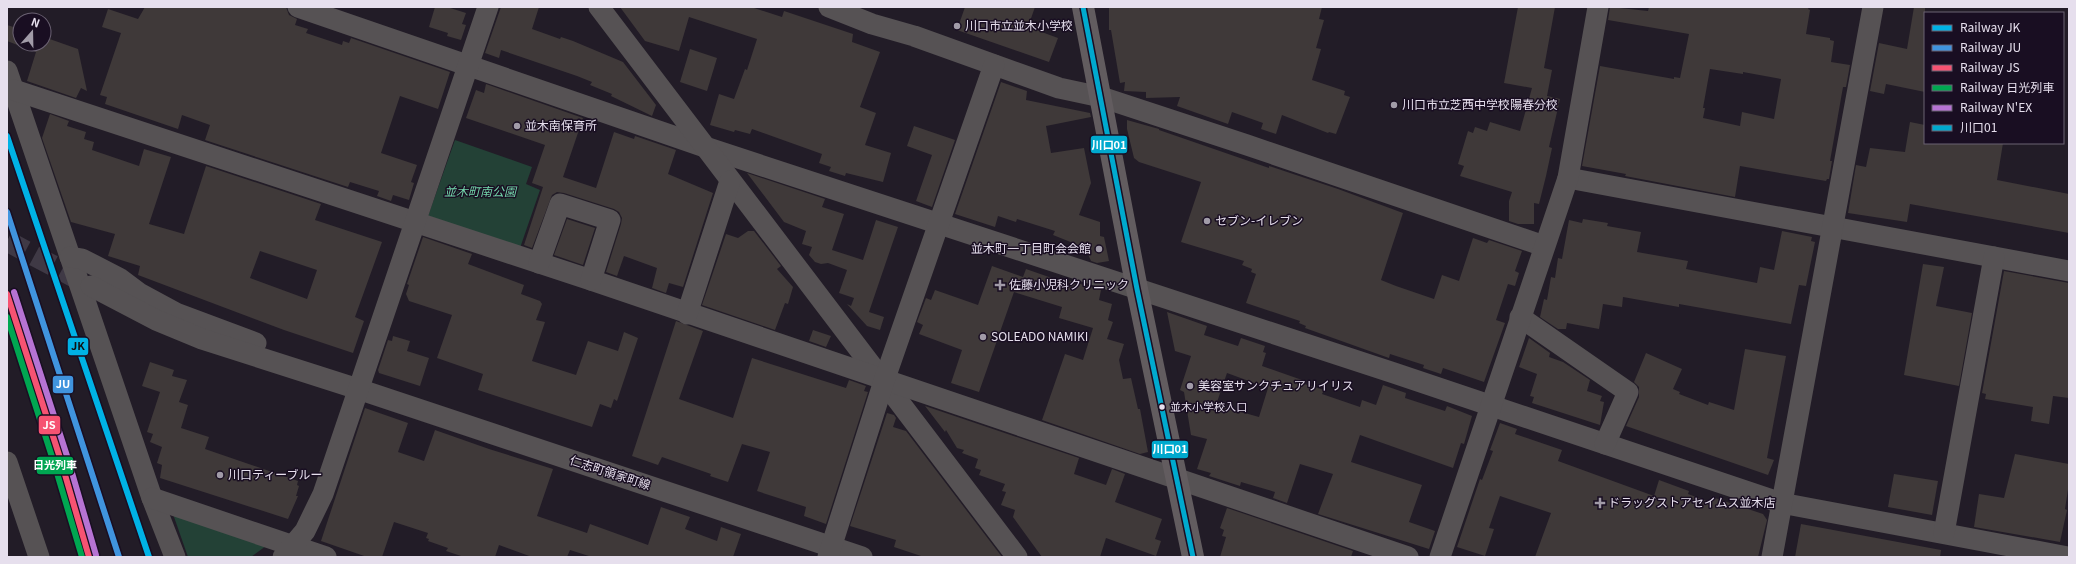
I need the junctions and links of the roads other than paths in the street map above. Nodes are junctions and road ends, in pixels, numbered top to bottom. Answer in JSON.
{"nodes":[{"id":1,"x":298,"y":7,"type":"edge"},
{"id":2,"x":488,"y":7,"type":"edge"},
{"id":3,"x":599,"y":7,"type":"edge"},
{"id":4,"x":829,"y":7,"type":"edge"},
{"id":5,"x":1083,"y":7,"type":"edge"},
{"id":6,"x":1598,"y":7,"type":"edge"},
{"id":7,"x":1872,"y":7,"type":"edge"},
{"id":8,"x":468,"y":65,"type":"junction"},
{"id":9,"x":994,"y":65,"type":"junction"},
{"id":10,"x":7,"y":71,"type":"edge"},
{"id":11,"x":14,"y":90,"type":"junction"},
{"id":12,"x":1101,"y":97,"type":"junction"},
{"id":13,"x":705,"y":148,"type":"junction"},
{"id":14,"x":1568,"y":178,"type":"junction"},
{"id":15,"x":730,"y":181,"type":"junction"},
{"id":16,"x":415,"y":222,"type":"junction"},
{"id":17,"x":940,"y":224,"type":"junction"},
{"id":18,"x":1834,"y":227,"type":"junction"},
{"id":19,"x":1544,"y":246,"type":"junction"},
{"id":20,"x":70,"y":257,"type":"junction"},
{"id":21,"x":1994,"y":257,"type":"junction"},
{"id":22,"x":539,"y":263,"type":"junction"},
{"id":23,"x":2069,"y":271,"type":"edge"},
{"id":24,"x":591,"y":280,"type":"junction"},
{"id":25,"x":91,"y":286,"type":"tunnel mouth"},
{"id":26,"x":1137,"y":289,"type":"junction"},
{"id":27,"x":687,"y":314,"type":"junction"},
{"id":28,"x":1520,"y":317,"type":"junction"},
{"id":29,"x":323,"y":378,"type":"junction"},
{"id":30,"x":884,"y":381,"type":"junction"},
{"id":31,"x":358,"y":389,"type":"junction"},
{"id":32,"x":1490,"y":405,"type":"junction"},
{"id":33,"x":1605,"y":444,"type":"junction"},
{"id":34,"x":7,"y":462,"type":"edge"},
{"id":35,"x":1177,"y":479,"type":"junction"},
{"id":36,"x":152,"y":498,"type":"junction"},
{"id":37,"x":1781,"y":503,"type":"junction"},
{"id":38,"x":1944,"y":533,"type":"junction"},
{"id":39,"x":288,"y":552,"type":"edge"},
{"id":40,"x":829,"y":552,"type":"edge"},
{"id":41,"x":39,"y":557,"type":"edge"},
{"id":42,"x":175,"y":557,"type":"edge"},
{"id":43,"x":326,"y":557,"type":"edge"},
{"id":44,"x":862,"y":557,"type":"edge"},
{"id":45,"x":1017,"y":557,"type":"edge"},
{"id":46,"x":1192,"y":557,"type":"edge"},
{"id":47,"x":1408,"y":557,"type":"edge"},
{"id":48,"x":1440,"y":557,"type":"edge"},
{"id":49,"x":1772,"y":557,"type":"edge"},
{"id":50,"x":2068,"y":557,"type":"edge"}],
"edges":[{"from":1,"to":8,"type":"street"},
{"from":2,"to":8,"type":"street"},
{"from":3,"to":13,"type":"street"},
{"from":4,"to":9,"type":"street"},
{"from":5,"to":12,"type":"main road"},
{"from":6,"to":14,"type":"street"},
{"from":7,"to":18,"type":"street"},
{"from":8,"to":13,"type":"street"},
{"from":8,"to":16,"type":"street"},
{"from":9,"to":12,"type":"street"},
{"from":9,"to":17,"type":"street"},
{"from":10,"to":11,"type":"street"},
{"from":11,"to":16,"type":"street"},
{"from":11,"to":20,"type":"street"},
{"from":12,"to":19,"type":"street"},
{"from":12,"to":26,"type":"main road"},
{"from":13,"to":15,"type":"street"},
{"from":13,"to":17,"type":"street"},
{"from":14,"to":18,"type":"street"},
{"from":14,"to":19,"type":"street"},
{"from":15,"to":27,"type":"street"},
{"from":15,"to":30,"type":"street"},
{"from":16,"to":22,"type":"street"},
{"from":16,"to":31,"type":"street"},
{"from":17,"to":26,"type":"street"},
{"from":17,"to":30,"type":"street"},
{"from":18,"to":21,"type":"street"},
{"from":18,"to":37,"type":"street"},
{"from":19,"to":28,"type":"street"},
{"from":20,"to":29,"type":"street"},
{"from":20,"to":36,"type":"street"},
{"from":21,"to":23,"type":"street"},
{"from":21,"to":38,"type":"street"},
{"from":22,"to":24,"type":"street"},
{"from":22,"to":24,"type":"street"},
{"from":24,"to":27,"type":"street"},
{"from":25,"to":29,"type":"street"},
{"from":26,"to":32,"type":"street"},
{"from":26,"to":35,"type":"main road"},
{"from":27,"to":30,"type":"street"},
{"from":28,"to":32,"type":"street"},
{"from":28,"to":33,"type":"street"},
{"from":29,"to":31,"type":"street","name":"仁志町領家町線"},
{"from":30,"to":35,"type":"street"},
{"from":30,"to":40,"type":"street"},
{"from":30,"to":45,"type":"street"},
{"from":31,"to":39,"type":"street"},
{"from":31,"to":40,"type":"street","name":"仁志町領家町線"},
{"from":32,"to":33,"type":"street"},
{"from":32,"to":48,"type":"street"},
{"from":33,"to":37,"type":"street"},
{"from":34,"to":41,"type":"street"},
{"from":35,"to":46,"type":"main road"},
{"from":35,"to":47,"type":"street"},
{"from":36,"to":39,"type":"street"},
{"from":36,"to":42,"type":"street"},
{"from":37,"to":38,"type":"street"},
{"from":37,"to":49,"type":"street"},
{"from":38,"to":50,"type":"street"},
{"from":39,"to":43,"type":"street"},
{"from":40,"to":44,"type":"street","name":"仁志町領家町線"}]}
